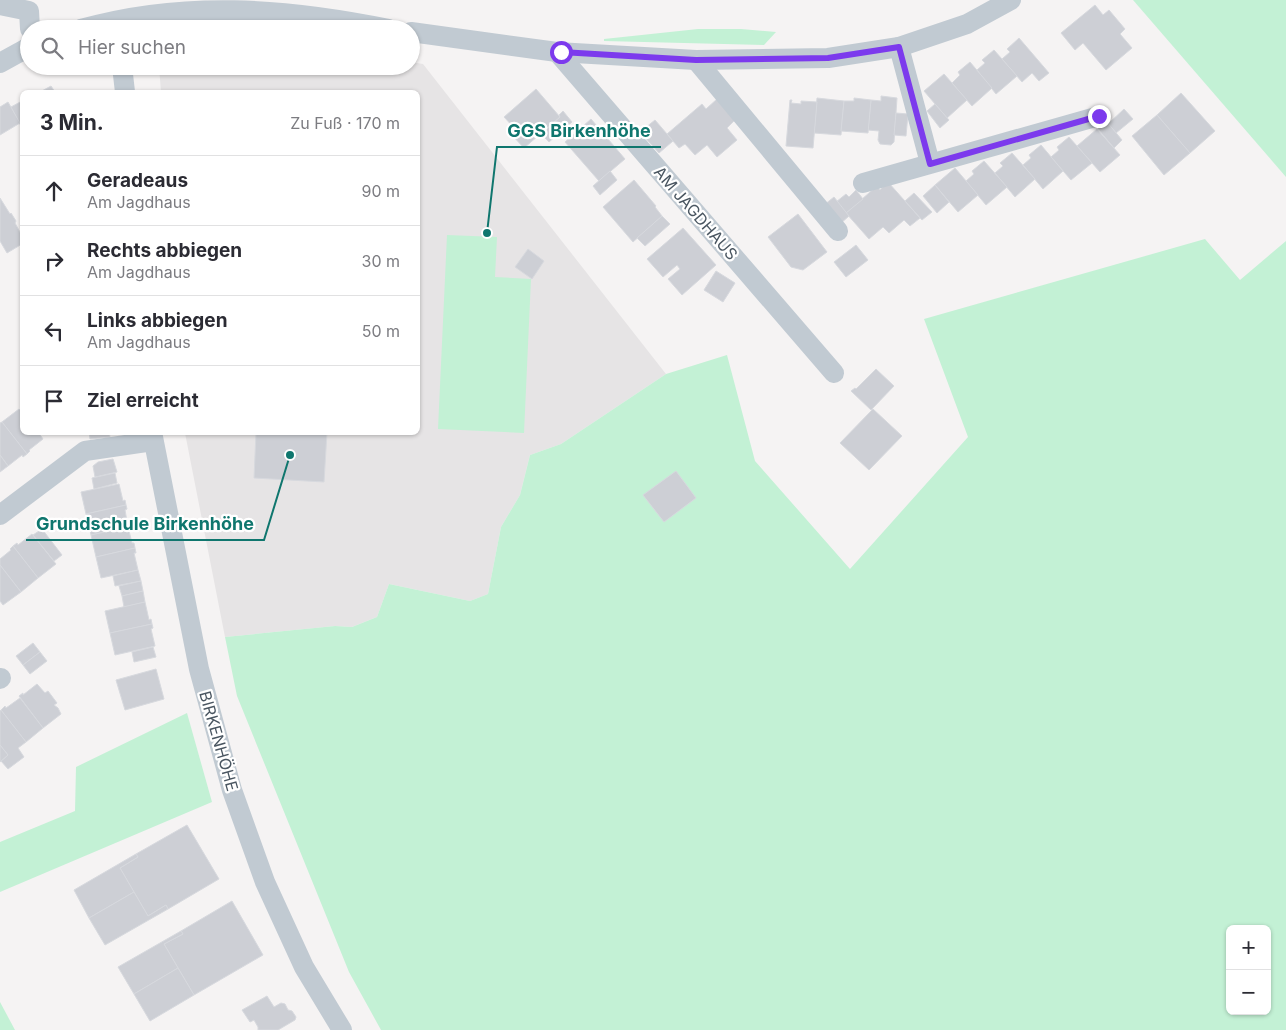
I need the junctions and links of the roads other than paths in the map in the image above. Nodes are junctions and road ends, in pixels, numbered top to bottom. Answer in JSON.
{"nodes":[{"id":1,"x":1011,"y":0,"type":"edge"},
{"id":2,"x":0,"y":5,"type":"edge"},
{"id":3,"x":30,"y":20,"type":"edge"},
{"id":4,"x":129,"y":20,"type":"edge"},
{"id":5,"x":339,"y":20,"type":"edge"},
{"id":6,"x":420,"y":33,"type":"edge"},
{"id":7,"x":899,"y":47,"type":"junction"},
{"id":8,"x":20,"y":52,"type":"edge"},
{"id":9,"x":557,"y":52,"type":"junction"},
{"id":10,"x":696,"y":60,"type":"junction"},
{"id":11,"x":0,"y":63,"type":"edge"},
{"id":12,"x":123,"y":75,"type":"edge"},
{"id":13,"x":125,"y":90,"type":"edge"},
{"id":14,"x":1099,"y":116,"type":"dead end"},
{"id":15,"x":930,"y":164,"type":"junction"},
{"id":16,"x":863,"y":183,"type":"dead end"},
{"id":17,"x":838,"y":231,"type":"dead end"},
{"id":18,"x":834,"y":373,"type":"dead end"},
{"id":19,"x":152,"y":437,"type":"edge"},
{"id":20,"x":0,"y":515,"type":"edge"},
{"id":21,"x":342,"y":1030,"type":"edge"}],
"edges":[{"from":1,"to":7,"type":"street"},
{"from":2,"to":3,"type":"street"},
{"from":4,"to":5,"type":"street"},
{"from":6,"to":9,"type":"street"},
{"from":7,"to":10,"type":"street"},
{"from":7,"to":15,"type":"street"},
{"from":8,"to":11,"type":"street"},
{"from":9,"to":10,"type":"street"},
{"from":9,"to":18,"type":"street","name":"AM JAGDHAUS"},
{"from":10,"to":17,"type":"street"},
{"from":12,"to":13,"type":"street"},
{"from":14,"to":15,"type":"street"},
{"from":15,"to":16,"type":"street"},
{"from":19,"to":20,"type":"street"},
{"from":19,"to":21,"type":"street","name":"BIRKENHÖHE"}]}
